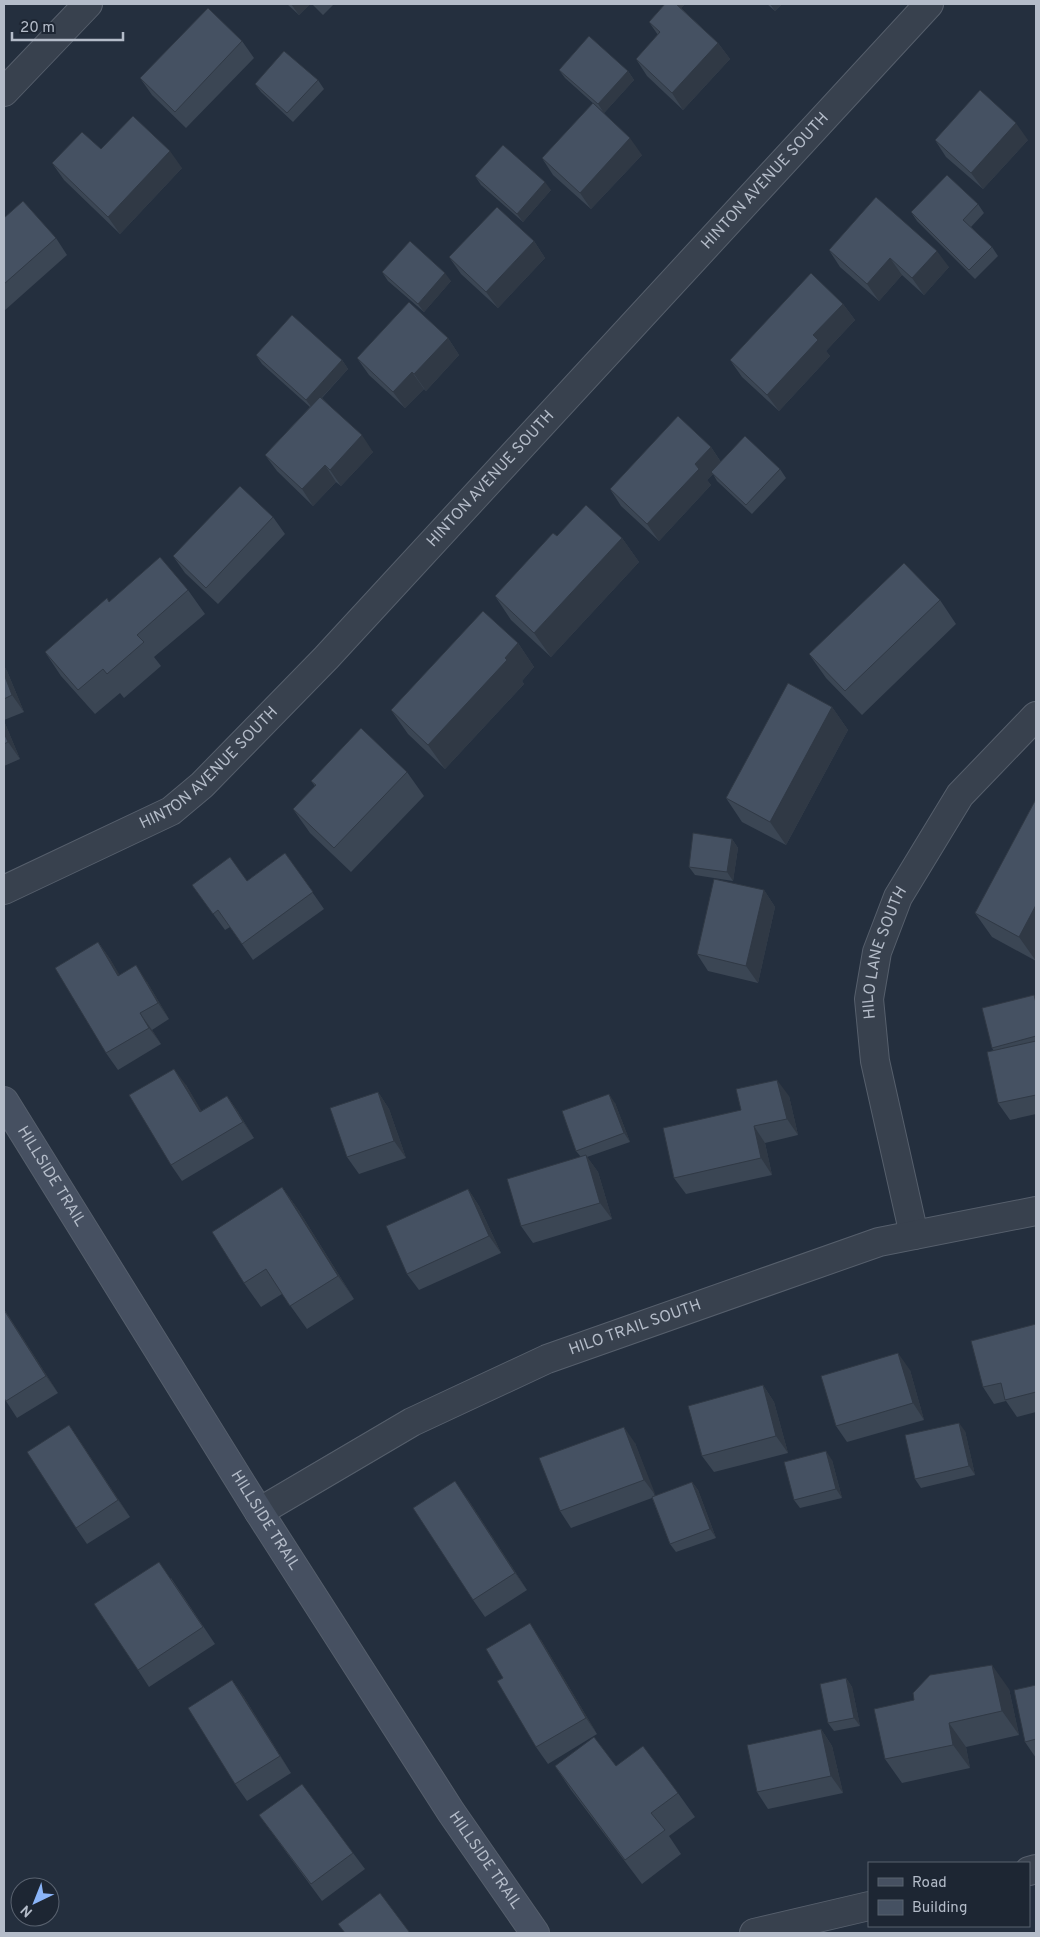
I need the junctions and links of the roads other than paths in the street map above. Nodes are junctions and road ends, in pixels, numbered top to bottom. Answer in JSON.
{"nodes":[{"id":1,"x":88,"y":4,"type":"edge"},
{"id":2,"x":929,"y":4,"type":"edge"},
{"id":3,"x":4,"y":92,"type":"edge"},
{"id":4,"x":1036,"y":716,"type":"edge"},
{"id":5,"x":4,"y":890,"type":"edge"},
{"id":6,"x":4,"y":1101,"type":"edge"},
{"id":7,"x":1036,"y":1211,"type":"edge"},
{"id":8,"x":914,"y":1235,"type":"junction"},
{"id":9,"x":259,"y":1512,"type":"junction"},
{"id":10,"x":868,"y":1906,"type":"edge"},
{"id":11,"x":535,"y":1933,"type":"edge"},
{"id":12,"x":754,"y":1933,"type":"edge"}],
"edges":[{"from":1,"to":3,"type":"street"},
{"from":2,"to":5,"type":"street","name":"HINTON AVENUE SOUTH"},
{"from":4,"to":8,"type":"street","name":"HILO LANE SOUTH"},
{"from":6,"to":9,"type":"street","name":"HILLSIDE TRAIL"},
{"from":7,"to":8,"type":"street","name":"HILO TRAIL SOUTH"},
{"from":8,"to":9,"type":"street","name":"HILO TRAIL SOUTH"},
{"from":9,"to":11,"type":"street","name":"HILLSIDE TRAIL"},
{"from":10,"to":12,"type":"street"}]}
